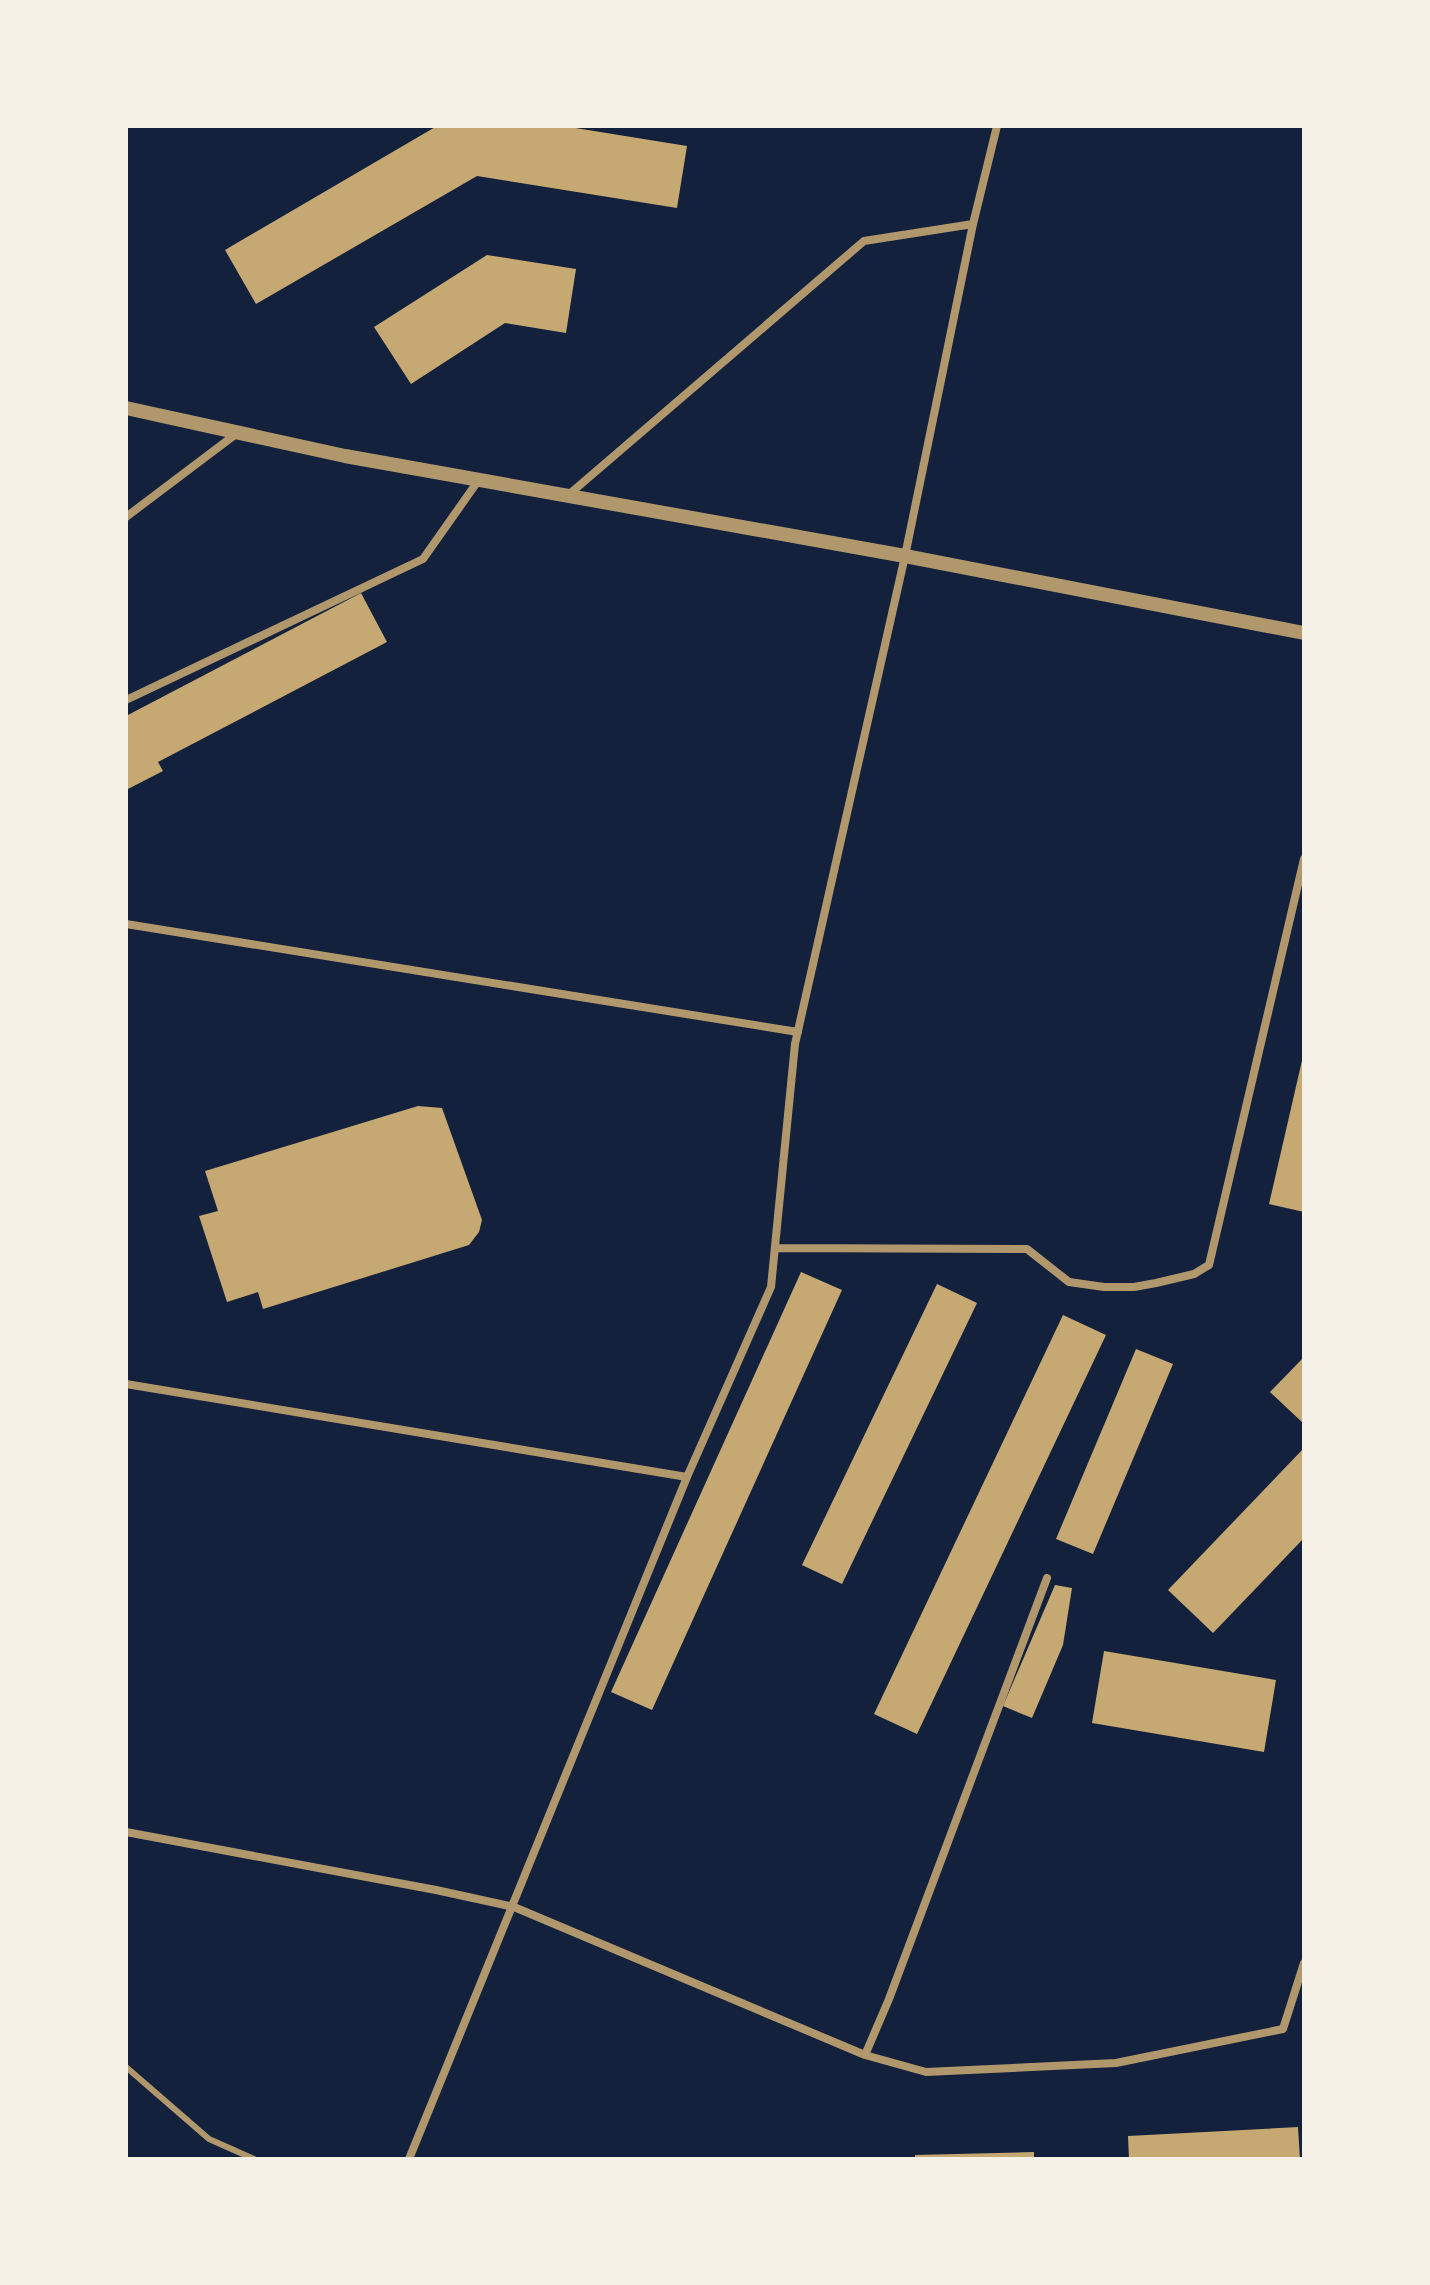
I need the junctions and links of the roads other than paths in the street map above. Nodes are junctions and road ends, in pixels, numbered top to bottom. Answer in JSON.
{"nodes":[{"id":1,"x":997,"y":126,"type":"edge"},
{"id":2,"x":973,"y":224,"type":"junction"},
{"id":3,"x":126,"y":408,"type":"edge"},
{"id":4,"x":236,"y":434,"type":"junction"},
{"id":5,"x":478,"y":481,"type":"junction"},
{"id":6,"x":565,"y":497,"type":"junction"},
{"id":7,"x":126,"y":517,"type":"edge"},
{"id":8,"x":905,"y":556,"type":"junction"},
{"id":9,"x":1304,"y":633,"type":"edge"},
{"id":10,"x":126,"y":700,"type":"edge"},
{"id":11,"x":1304,"y":859,"type":"edge"},
{"id":12,"x":126,"y":924,"type":"edge"},
{"id":13,"x":798,"y":1032,"type":"junction"},
{"id":14,"x":775,"y":1248,"type":"junction"},
{"id":15,"x":126,"y":1384,"type":"edge"},
{"id":16,"x":687,"y":1477,"type":"junction"},
{"id":17,"x":1047,"y":1578,"type":"dead end"},
{"id":18,"x":126,"y":1832,"type":"edge"},
{"id":19,"x":514,"y":1907,"type":"junction"},
{"id":20,"x":1304,"y":1963,"type":"edge"},
{"id":21,"x":865,"y":2055,"type":"junction"},
{"id":22,"x":126,"y":2067,"type":"edge"},
{"id":23,"x":254,"y":2159,"type":"edge"},
{"id":24,"x":409,"y":2159,"type":"edge"}],
"edges":[{"from":1,"to":2,"type":"street"},
{"from":2,"to":6,"type":"street"},
{"from":2,"to":8,"type":"street"},
{"from":3,"to":4,"type":"street"},
{"from":4,"to":5,"type":"street"},
{"from":4,"to":7,"type":"street"},
{"from":5,"to":6,"type":"street"},
{"from":5,"to":10,"type":"street"},
{"from":6,"to":8,"type":"street"},
{"from":8,"to":9,"type":"street"},
{"from":8,"to":13,"type":"street"},
{"from":11,"to":14,"type":"street"},
{"from":12,"to":13,"type":"street"},
{"from":13,"to":14,"type":"street"},
{"from":14,"to":16,"type":"street"},
{"from":15,"to":16,"type":"street"},
{"from":16,"to":19,"type":"street"},
{"from":17,"to":21,"type":"street"},
{"from":18,"to":19,"type":"street"},
{"from":19,"to":21,"type":"street"},
{"from":19,"to":24,"type":"street"},
{"from":20,"to":21,"type":"street"},
{"from":22,"to":23,"type":"lane"}]}
